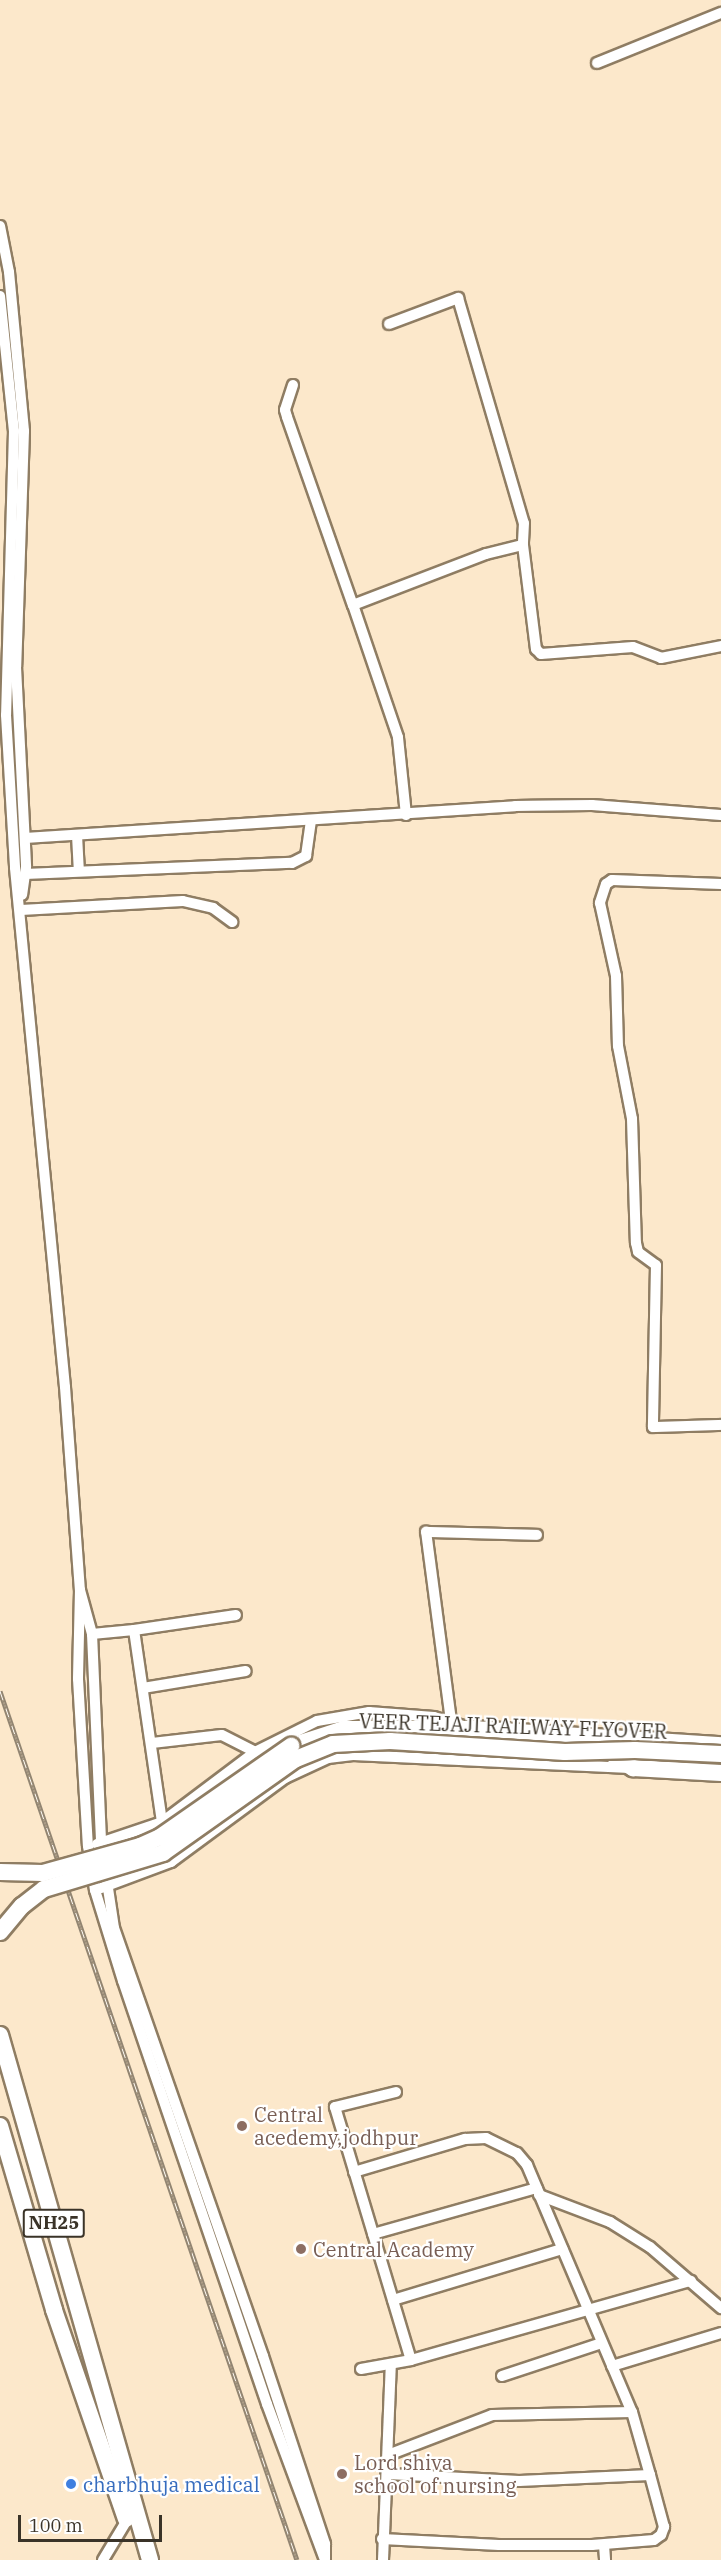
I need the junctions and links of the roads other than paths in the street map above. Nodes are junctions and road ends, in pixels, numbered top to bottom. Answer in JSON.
{"nodes":[{"id":1,"x":721,"y":13,"type":"edge"},
{"id":2,"x":597,"y":63,"type":"dead end"},
{"id":3,"x":0,"y":226,"type":"edge"},
{"id":4,"x":0,"y":296,"type":"edge"},
{"id":5,"x":389,"y":324,"type":"dead end"},
{"id":6,"x":293,"y":385,"type":"dead end"},
{"id":7,"x":523,"y":545,"type":"junction"},
{"id":8,"x":353,"y":604,"type":"junction"},
{"id":9,"x":721,"y":646,"type":"edge"},
{"id":10,"x":406,"y":815,"type":"junction"},
{"id":11,"x":721,"y":815,"type":"edge"},
{"id":12,"x":311,"y":822,"type":"junction"},
{"id":13,"x":77,"y":836,"type":"junction"},
{"id":14,"x":25,"y":838,"type":"junction"},
{"id":15,"x":80,"y":870,"type":"junction"},
{"id":16,"x":25,"y":874,"type":"junction"},
{"id":17,"x":721,"y":884,"type":"edge"},
{"id":18,"x":21,"y":910,"type":"junction"},
{"id":19,"x":231,"y":922,"type":"dead end"},
{"id":20,"x":721,"y":1425,"type":"edge"},
{"id":21,"x":537,"y":1535,"type":"dead end"},
{"id":22,"x":80,"y":1590,"type":"junction"},
{"id":23,"x":236,"y":1615,"type":"dead end"},
{"id":24,"x":134,"y":1630,"type":"junction"},
{"id":25,"x":92,"y":1634,"type":"junction"},
{"id":26,"x":246,"y":1671,"type":"dead end"},
{"id":27,"x":143,"y":1688,"type":"junction"},
{"id":28,"x":451,"y":1720,"type":"junction"},
{"id":29,"x":472,"y":1729,"type":"junction"},
{"id":30,"x":589,"y":1739,"type":"junction"},
{"id":31,"x":152,"y":1743,"type":"junction"},
{"id":32,"x":721,"y":1744,"type":"edge"},
{"id":33,"x":255,"y":1752,"type":"junction"},
{"id":34,"x":721,"y":1754,"type":"edge"},
{"id":35,"x":633,"y":1768,"type":"junction"},
{"id":36,"x":721,"y":1773,"type":"edge"},
{"id":37,"x":162,"y":1822,"type":"junction"},
{"id":38,"x":101,"y":1842,"type":"junction"},
{"id":39,"x":88,"y":1846,"type":"junction"},
{"id":40,"x":0,"y":1872,"type":"edge"},
{"id":41,"x":100,"y":1888,"type":"junction"},
{"id":42,"x":0,"y":1932,"type":"edge"},
{"id":43,"x":0,"y":2035,"type":"edge"},
{"id":44,"x":0,"y":2067,"type":"edge"},
{"id":45,"x":396,"y":2092,"type":"dead end"},
{"id":46,"x":0,"y":2126,"type":"edge"},
{"id":47,"x":354,"y":2172,"type":"junction"},
{"id":48,"x":197,"y":2179,"type":"junction"},
{"id":49,"x":538,"y":2192,"type":"junction"},
{"id":50,"x":373,"y":2234,"type":"junction"},
{"id":51,"x":562,"y":2249,"type":"junction"},
{"id":52,"x":691,"y":2281,"type":"junction"},
{"id":53,"x":393,"y":2300,"type":"junction"},
{"id":54,"x":721,"y":2308,"type":"edge"},
{"id":55,"x":588,"y":2312,"type":"junction"},
{"id":56,"x":721,"y":2333,"type":"edge"},
{"id":57,"x":602,"y":2343,"type":"junction"},
{"id":58,"x":411,"y":2360,"type":"junction"},
{"id":59,"x":391,"y":2364,"type":"junction"},
{"id":60,"x":612,"y":2366,"type":"junction"},
{"id":61,"x":361,"y":2369,"type":"dead end"},
{"id":62,"x":90,"y":2376,"type":"junction"},
{"id":63,"x":502,"y":2376,"type":"dead end"},
{"id":64,"x":107,"y":2412,"type":"junction"},
{"id":65,"x":632,"y":2412,"type":"junction"},
{"id":66,"x":92,"y":2423,"type":"junction"},
{"id":67,"x":388,"y":2455,"type":"junction"},
{"id":68,"x":388,"y":2474,"type":"junction"},
{"id":69,"x":650,"y":2475,"type":"junction"},
{"id":70,"x":127,"y":2520,"type":"junction"},
{"id":71,"x":382,"y":2539,"type":"junction"},
{"id":72,"x":604,"y":2545,"type":"junction"},
{"id":73,"x":103,"y":2560,"type":"edge"},
{"id":74,"x":139,"y":2560,"type":"edge"},
{"id":75,"x":150,"y":2560,"type":"edge"},
{"id":76,"x":383,"y":2560,"type":"edge"},
{"id":77,"x":605,"y":2560,"type":"edge"}],
"edges":[{"from":1,"to":2,"type":"street"},
{"from":3,"to":14,"type":"street"},
{"from":4,"to":18,"type":"street"},
{"from":5,"to":7,"type":"street"},
{"from":6,"to":8,"type":"street"},
{"from":7,"to":8,"type":"street"},
{"from":7,"to":9,"type":"street"},
{"from":8,"to":10,"type":"street"},
{"from":10,"to":11,"type":"street"},
{"from":10,"to":12,"type":"street"},
{"from":12,"to":13,"type":"street"},
{"from":12,"to":15,"type":"street"},
{"from":13,"to":14,"type":"street"},
{"from":13,"to":15,"type":"street"},
{"from":14,"to":16,"type":"street"},
{"from":15,"to":16,"type":"street"},
{"from":16,"to":18,"type":"street"},
{"from":17,"to":20,"type":"street"},
{"from":18,"to":19,"type":"street"},
{"from":18,"to":22,"type":"street"},
{"from":21,"to":28,"type":"street"},
{"from":22,"to":25,"type":"street"},
{"from":22,"to":39,"type":"street"},
{"from":23,"to":24,"type":"street"},
{"from":24,"to":25,"type":"street"},
{"from":24,"to":27,"type":"street"},
{"from":25,"to":38,"type":"street"},
{"from":26,"to":27,"type":"street"},
{"from":27,"to":31,"type":"street"},
{"from":28,"to":29,"type":"street"},
{"from":28,"to":33,"type":"street"},
{"from":29,"to":30,"type":"main road"},
{"from":29,"to":40,"type":"main road","bridge":true},
{"from":30,"to":32,"type":"main road"},
{"from":30,"to":35,"type":"main road"},
{"from":31,"to":33,"type":"street"},
{"from":31,"to":37,"type":"street"},
{"from":33,"to":37,"type":"street"},
{"from":34,"to":42,"type":"main road","name":"VEER TEJAJI RAILWAY FLYOVER","bridge":true},
{"from":35,"to":36,"type":"main road"},
{"from":35,"to":41,"type":"street"},
{"from":37,"to":38,"type":"street"},
{"from":38,"to":39,"type":"street"},
{"from":38,"to":41,"type":"street"},
{"from":39,"to":41,"type":"street"},
{"from":41,"to":48,"type":"street"},
{"from":43,"to":64,"type":"main road","number":"NH25"},
{"from":44,"to":62,"type":"main road"},
{"from":45,"to":47,"type":"street"},
{"from":46,"to":66,"type":"main road","number":"NH25"},
{"from":47,"to":49,"type":"street"},
{"from":47,"to":50,"type":"street"},
{"from":48,"to":48,"type":"street"},
{"from":49,"to":50,"type":"street"},
{"from":49,"to":51,"type":"street"},
{"from":49,"to":52,"type":"street"},
{"from":50,"to":53,"type":"street"},
{"from":51,"to":53,"type":"street"},
{"from":51,"to":55,"type":"street"},
{"from":52,"to":54,"type":"street"},
{"from":52,"to":55,"type":"street"},
{"from":53,"to":58,"type":"street"},
{"from":55,"to":57,"type":"street"},
{"from":55,"to":58,"type":"street"},
{"from":56,"to":60,"type":"street"},
{"from":57,"to":60,"type":"street"},
{"from":57,"to":63,"type":"street"},
{"from":58,"to":59,"type":"street"},
{"from":59,"to":61,"type":"street"},
{"from":59,"to":67,"type":"street"},
{"from":60,"to":65,"type":"street"},
{"from":62,"to":64,"type":"main road"},
{"from":62,"to":66,"type":"main road"},
{"from":64,"to":75,"type":"main road","number":"NH25"},
{"from":65,"to":67,"type":"street"},
{"from":65,"to":69,"type":"street"},
{"from":66,"to":70,"type":"main road","number":"NH25"},
{"from":67,"to":68,"type":"street"},
{"from":68,"to":69,"type":"street"},
{"from":68,"to":71,"type":"street"},
{"from":69,"to":72,"type":"street"},
{"from":70,"to":73,"type":"street"},
{"from":70,"to":74,"type":"main road","number":"NH25"},
{"from":71,"to":72,"type":"street"},
{"from":71,"to":76,"type":"street"},
{"from":72,"to":77,"type":"street"}]}
